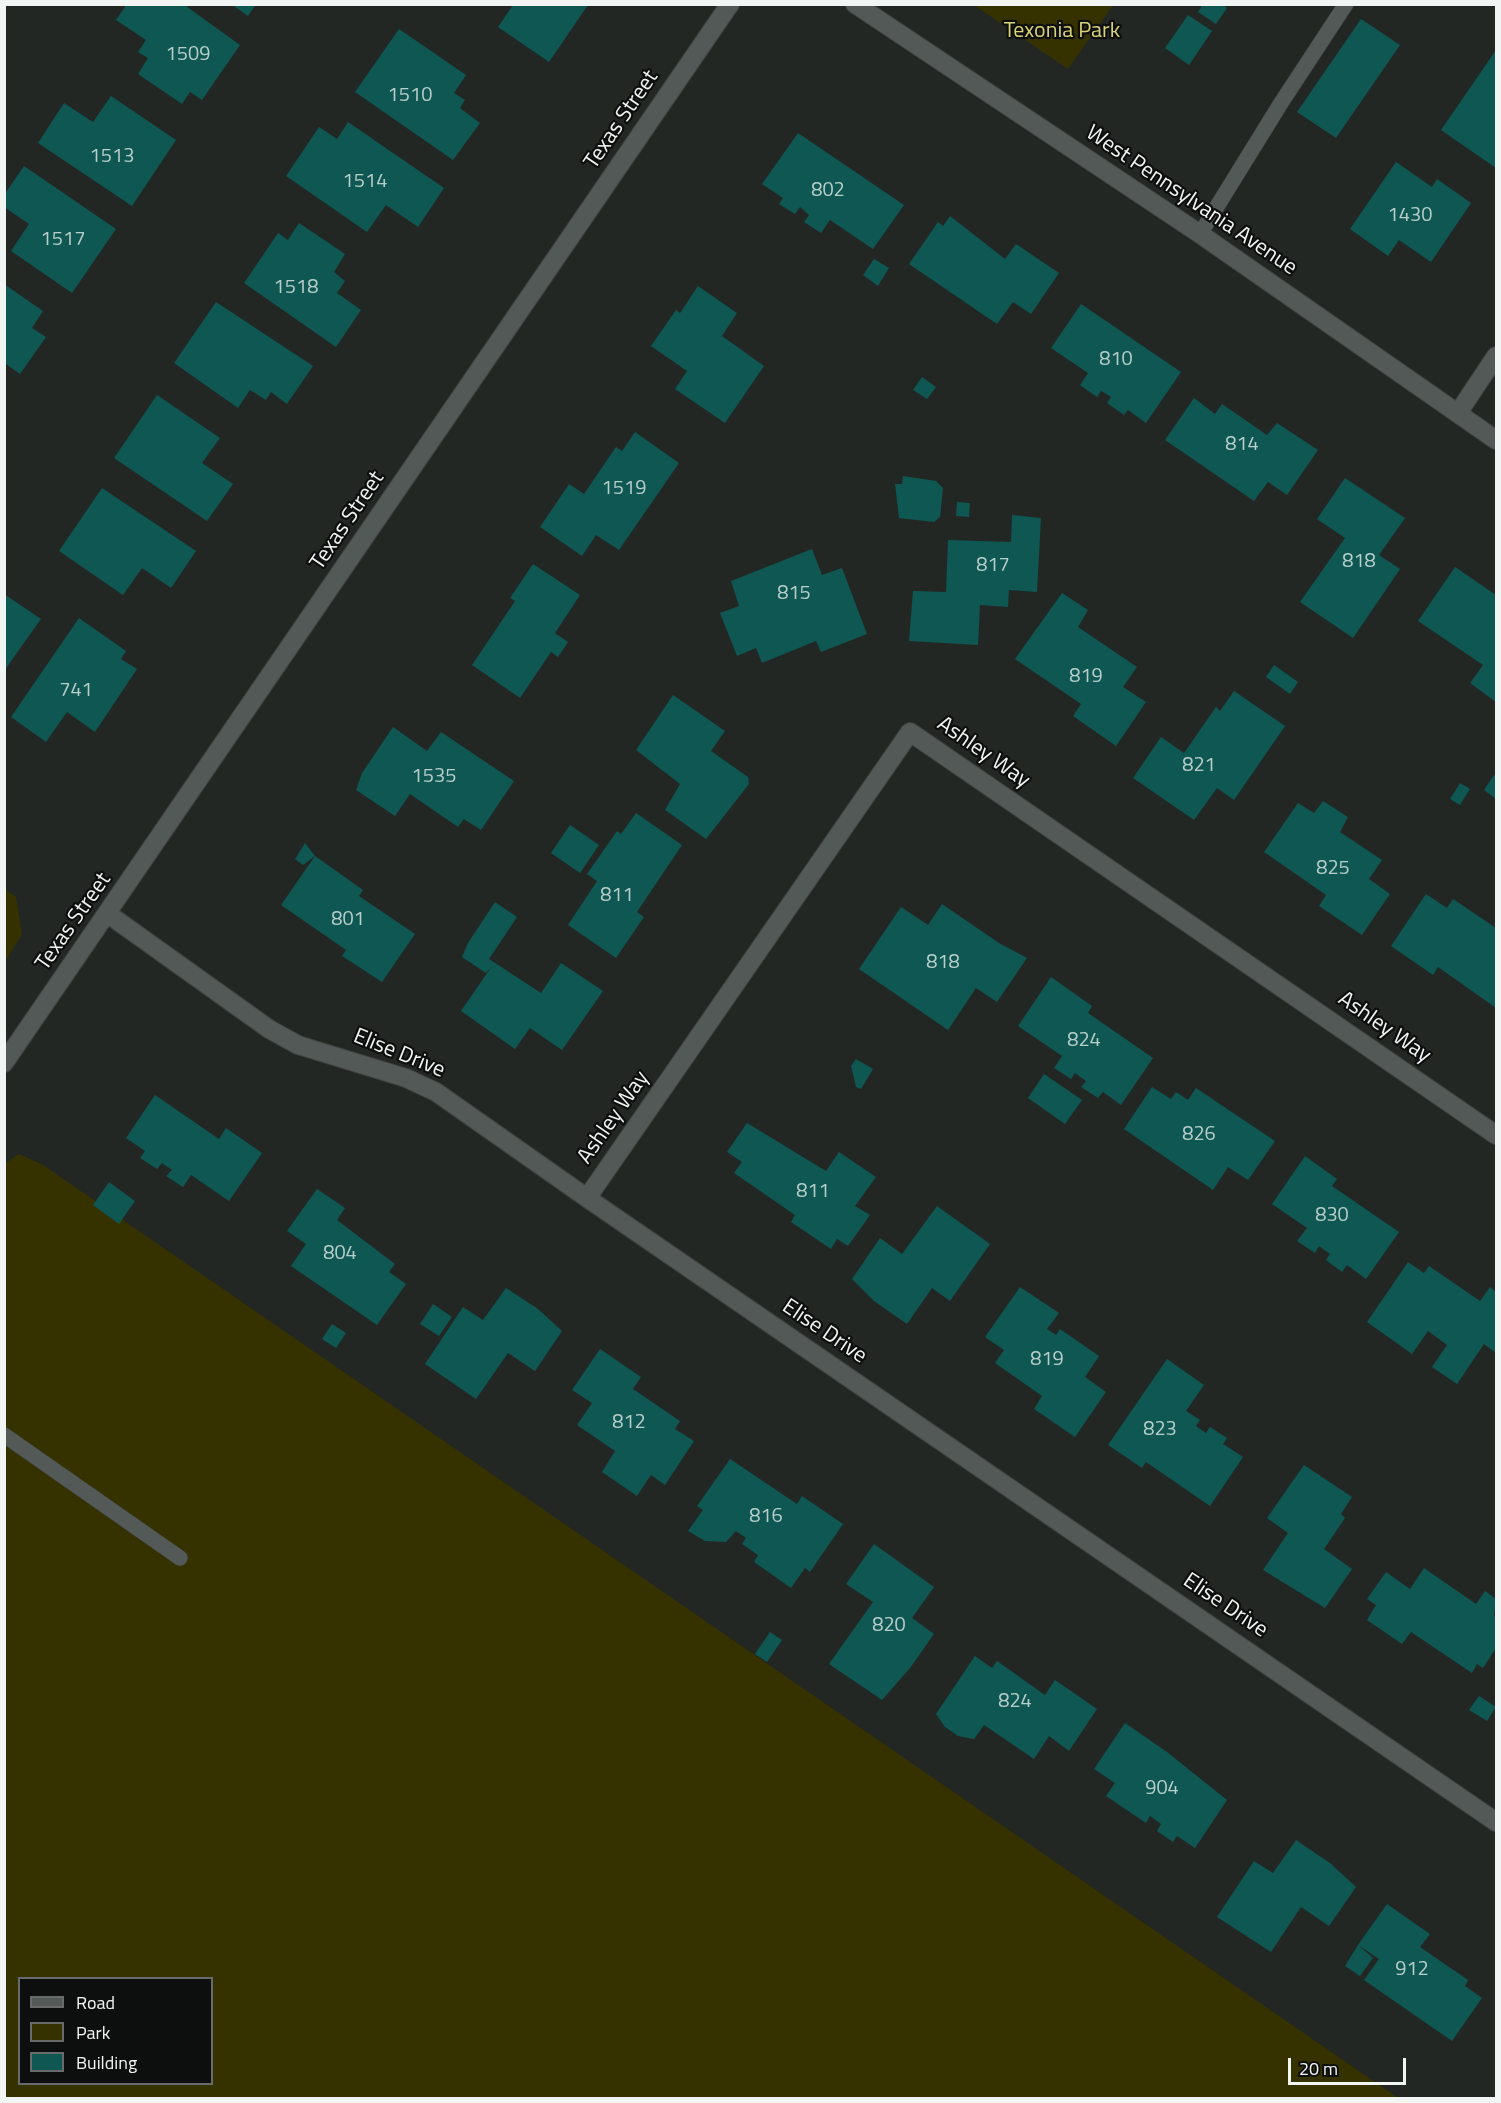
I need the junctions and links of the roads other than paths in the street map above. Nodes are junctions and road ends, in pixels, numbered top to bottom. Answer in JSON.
{"nodes":[{"id":1,"x":730,"y":4,"type":"edge"},
{"id":2,"x":855,"y":4,"type":"edge"},
{"id":3,"x":1346,"y":4,"type":"edge"},
{"id":4,"x":1200,"y":234,"type":"junction"},
{"id":5,"x":1497,"y":356,"type":"edge"},
{"id":6,"x":1458,"y":413,"type":"junction"},
{"id":7,"x":1497,"y":440,"type":"edge"},
{"id":8,"x":108,"y":914,"type":"junction"},
{"id":9,"x":4,"y":1063,"type":"edge"},
{"id":10,"x":1497,"y":1135,"type":"edge"},
{"id":11,"x":587,"y":1198,"type":"junction"},
{"id":12,"x":4,"y":1435,"type":"edge"},
{"id":13,"x":180,"y":1557,"type":"dead end"},
{"id":14,"x":1497,"y":1822,"type":"edge"}],
"edges":[{"from":1,"to":8,"type":"street","name":"Texas Street"},
{"from":2,"to":4,"type":"street","name":"West Pennsylvania Avenue"},
{"from":3,"to":4,"type":"lane"},
{"from":4,"to":6,"type":"street","name":"West Pennsylvania Avenue"},
{"from":5,"to":6,"type":"street"},
{"from":6,"to":7,"type":"street","name":"West Pennsylvania Avenue"},
{"from":8,"to":9,"type":"street","name":"Texas Street"},
{"from":8,"to":11,"type":"street","name":"Elise Drive"},
{"from":10,"to":11,"type":"street","name":"Ashley Way"},
{"from":11,"to":14,"type":"street","name":"Elise Drive"},
{"from":12,"to":13,"type":"lane"}]}
